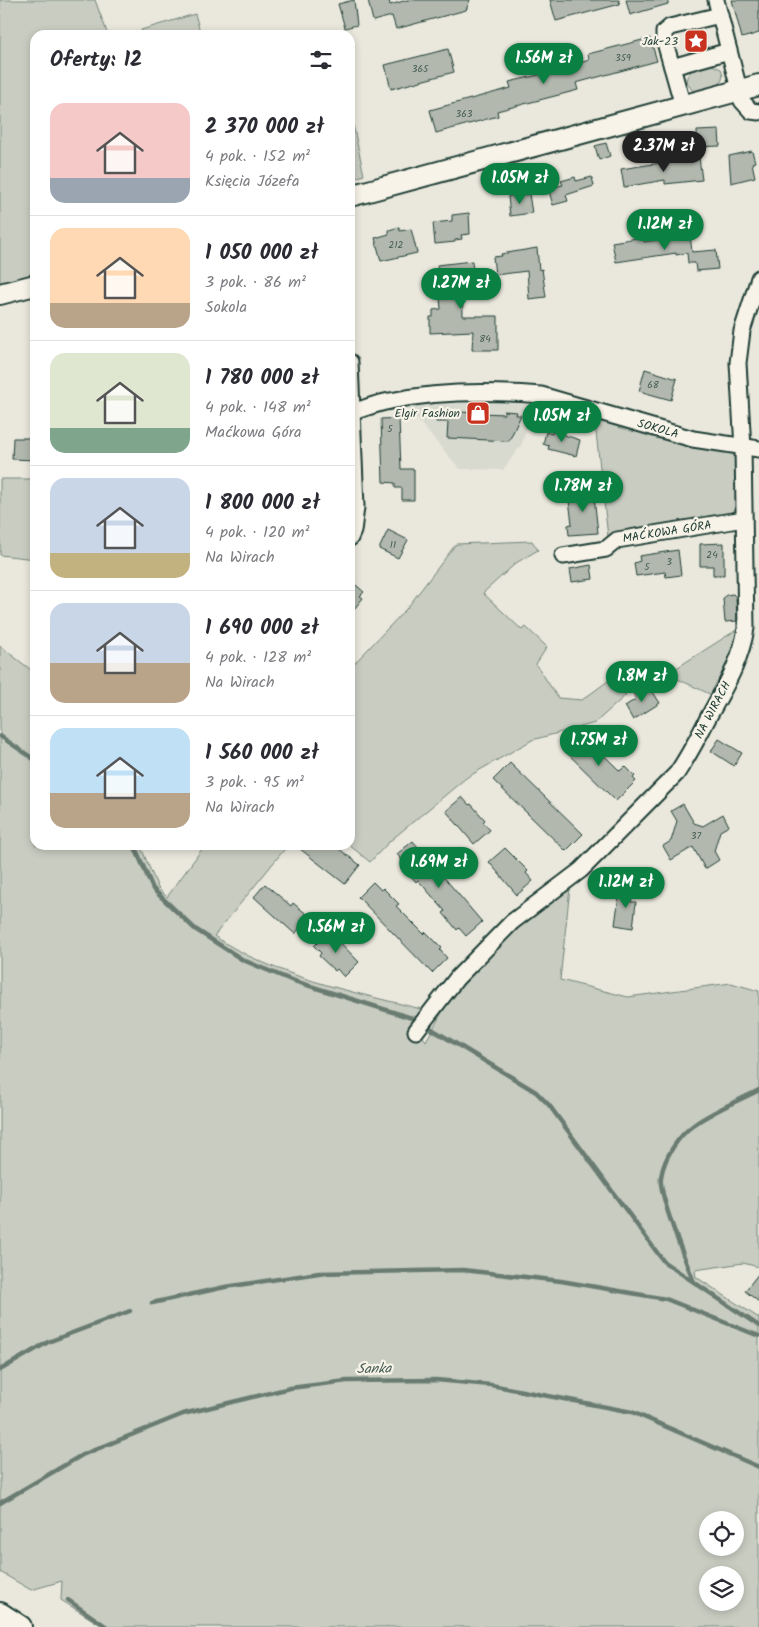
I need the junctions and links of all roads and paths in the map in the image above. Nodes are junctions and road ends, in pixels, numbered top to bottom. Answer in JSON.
{"nodes":[{"id":1,"x":718,"y":7,"type":"edge"},
{"id":2,"x":729,"y":51,"type":"junction"},
{"id":3,"x":672,"y":67,"type":"junction"},
{"id":4,"x":759,"y":85,"type":"edge"},
{"id":5,"x":738,"y":90,"type":"junction"},
{"id":6,"x":682,"y":106,"type":"junction"},
{"id":7,"x":759,"y":112,"type":"edge"},
{"id":8,"x":355,"y":195,"type":"edge"},
{"id":9,"x":759,"y":278,"type":"edge"},
{"id":10,"x":30,"y":286,"type":"edge"},
{"id":11,"x":0,"y":294,"type":"edge"},
{"id":12,"x":355,"y":411,"type":"edge"},
{"id":13,"x":743,"y":448,"type":"junction"},
{"id":14,"x":759,"y":449,"type":"edge"},
{"id":15,"x":355,"y":475,"type":"edge"},
{"id":16,"x":355,"y":519,"type":"edge"},
{"id":17,"x":744,"y":520,"type":"junction"},
{"id":18,"x":563,"y":556,"type":"dead end"},
{"id":19,"x":416,"y":1032,"type":"dead end"},
{"id":20,"x":0,"y":1614,"type":"edge"},
{"id":21,"x":20,"y":1627,"type":"edge"}],
"edges":[{"from":1,"to":2,"type":"street"},
{"from":1,"to":3,"type":"street"},
{"from":2,"to":3,"type":"street"},
{"from":2,"to":5,"type":"street"},
{"from":3,"to":6,"type":"street"},
{"from":4,"to":5,"type":"street"},
{"from":5,"to":6,"type":"street"},
{"from":5,"to":7,"type":"street"},
{"from":6,"to":8,"type":"street"},
{"from":9,"to":13,"type":"street","name":"NA WIRACH"},
{"from":10,"to":11,"type":"street"},
{"from":12,"to":13,"type":"street","name":"SOKOLA"},
{"from":13,"to":14,"type":"street","name":"SOKOLA"},
{"from":13,"to":17,"type":"street","name":"NA WIRACH"},
{"from":15,"to":16,"type":"street"},
{"from":17,"to":18,"type":"street","name":"MAĆKOWA GÓRA"},
{"from":17,"to":19,"type":"street","name":"NA WIRACH"},
{"from":20,"to":21,"type":"main road"}]}
